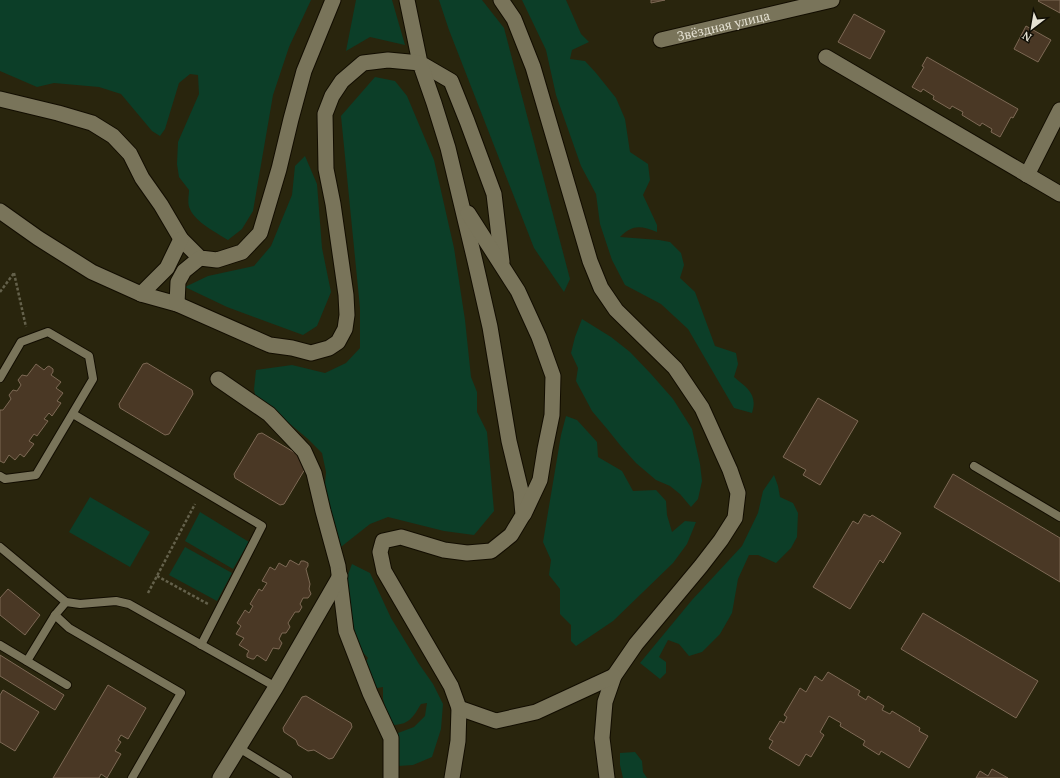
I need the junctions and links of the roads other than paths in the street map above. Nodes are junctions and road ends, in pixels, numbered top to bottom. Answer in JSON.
{"nodes":[{"id":1,"x":333,"y":0,"type":"edge"},
{"id":2,"x":407,"y":0,"type":"edge"},
{"id":3,"x":501,"y":0,"type":"edge"},
{"id":4,"x":832,"y":0,"type":"edge"},
{"id":5,"x":661,"y":40,"type":"dead end"},
{"id":6,"x":826,"y":57,"type":"dead end"},
{"id":7,"x":420,"y":63,"type":"junction"},
{"id":8,"x":0,"y":99,"type":"edge"},
{"id":9,"x":1060,"y":110,"type":"edge"},
{"id":10,"x":1027,"y":175,"type":"junction"},
{"id":11,"x":1060,"y":194,"type":"edge"},
{"id":12,"x":461,"y":202,"type":"junction"},
{"id":13,"x":0,"y":211,"type":"edge"},
{"id":14,"x":181,"y":239,"type":"junction"},
{"id":15,"x":200,"y":258,"type":"junction"},
{"id":16,"x":502,"y":266,"type":"junction"},
{"id":17,"x":141,"y":294,"type":"junction"},
{"id":18,"x":177,"y":304,"type":"junction"},
{"id":19,"x":0,"y":378,"type":"edge"},
{"id":20,"x":218,"y":379,"type":"dead end"},
{"id":21,"x":72,"y":414,"type":"junction"},
{"id":22,"x":974,"y":466,"type":"dead end"},
{"id":23,"x":0,"y":476,"type":"edge"},
{"id":24,"x":523,"y":515,"type":"junction"},
{"id":25,"x":1060,"y":517,"type":"edge"},
{"id":26,"x":0,"y":547,"type":"edge"},
{"id":27,"x":340,"y":576,"type":"junction"},
{"id":28,"x":66,"y":602,"type":"junction"},
{"id":29,"x":56,"y":615,"type":"junction"},
{"id":30,"x":0,"y":645,"type":"edge"},
{"id":31,"x":201,"y":645,"type":"junction"},
{"id":32,"x":27,"y":662,"type":"junction"},
{"id":33,"x":614,"y":676,"type":"junction"},
{"id":34,"x":67,"y":686,"type":"dead end"},
{"id":35,"x":276,"y":688,"type":"junction"},
{"id":36,"x":459,"y":708,"type":"junction"},
{"id":37,"x":238,"y":748,"type":"junction"},
{"id":38,"x":132,"y":778,"type":"edge"},
{"id":39,"x":220,"y":778,"type":"edge"},
{"id":40,"x":288,"y":778,"type":"edge"},
{"id":41,"x":391,"y":778,"type":"edge"},
{"id":42,"x":452,"y":778,"type":"edge"},
{"id":43,"x":607,"y":778,"type":"edge"}],
"edges":[{"from":1,"to":15,"type":"street"},
{"from":2,"to":7,"type":"street"},
{"from":3,"to":33,"type":"street"},
{"from":4,"to":5,"type":"street","name":"Звёздная улица"},
{"from":6,"to":10,"type":"street"},
{"from":7,"to":12,"type":"street"},
{"from":7,"to":16,"type":"street"},
{"from":7,"to":18,"type":"street"},
{"from":8,"to":14,"type":"street"},
{"from":9,"to":10,"type":"street"},
{"from":10,"to":11,"type":"street"},
{"from":12,"to":16,"type":"street"},
{"from":12,"to":24,"type":"street"},
{"from":13,"to":17,"type":"street"},
{"from":14,"to":15,"type":"street"},
{"from":14,"to":17,"type":"street"},
{"from":15,"to":18,"type":"street"},
{"from":16,"to":24,"type":"street"},
{"from":17,"to":18,"type":"street"},
{"from":19,"to":21,"type":"lane"},
{"from":20,"to":27,"type":"street"},
{"from":21,"to":23,"type":"lane"},
{"from":21,"to":31,"type":"lane"},
{"from":22,"to":25,"type":"lane"},
{"from":24,"to":36,"type":"street"},
{"from":26,"to":28,"type":"lane"},
{"from":27,"to":35,"type":"street"},
{"from":27,"to":41,"type":"street"},
{"from":28,"to":29,"type":"lane"},
{"from":28,"to":31,"type":"lane"},
{"from":29,"to":32,"type":"lane"},
{"from":29,"to":38,"type":"lane"},
{"from":30,"to":32,"type":"lane"},
{"from":31,"to":35,"type":"lane"},
{"from":32,"to":34,"type":"lane"},
{"from":33,"to":36,"type":"street"},
{"from":33,"to":43,"type":"street"},
{"from":35,"to":37,"type":"street"},
{"from":36,"to":42,"type":"street"},
{"from":37,"to":39,"type":"street"},
{"from":37,"to":40,"type":"lane"}]}
